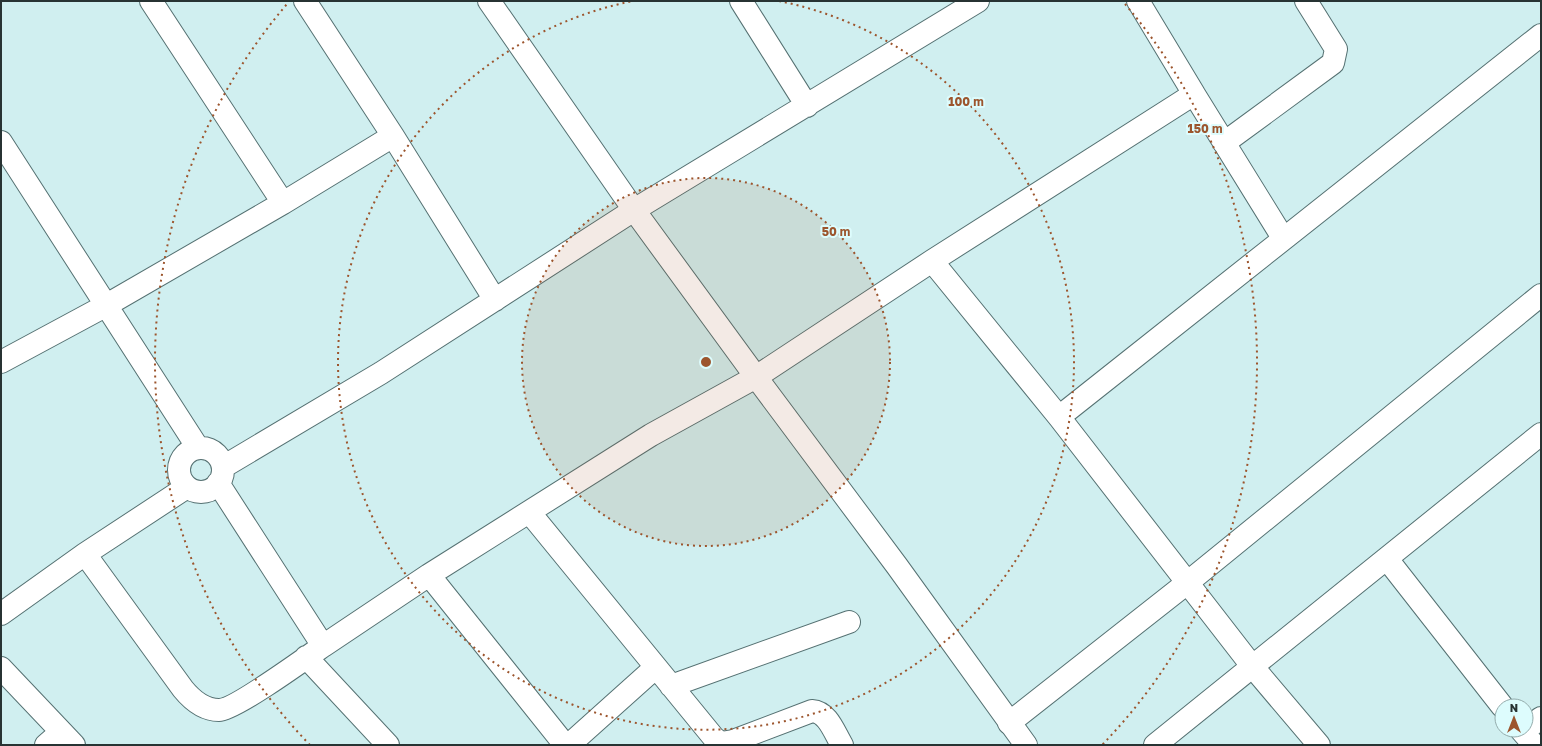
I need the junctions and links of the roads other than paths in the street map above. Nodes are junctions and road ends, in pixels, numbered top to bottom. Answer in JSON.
{"nodes":[{"id":1,"x":151,"y":1,"type":"edge"},
{"id":2,"x":305,"y":1,"type":"edge"},
{"id":3,"x":489,"y":1,"type":"edge"},
{"id":4,"x":741,"y":1,"type":"edge"},
{"id":5,"x":978,"y":1,"type":"edge"},
{"id":6,"x":1138,"y":1,"type":"edge"},
{"id":7,"x":1306,"y":1,"type":"edge"},
{"id":8,"x":1541,"y":35,"type":"edge"},
{"id":9,"x":1194,"y":94,"type":"junction"},
{"id":10,"x":806,"y":106,"type":"junction"},
{"id":11,"x":393,"y":136,"type":"junction"},
{"id":12,"x":1,"y":142,"type":"edge"},
{"id":13,"x":1224,"y":143,"type":"junction"},
{"id":14,"x":283,"y":203,"type":"junction"},
{"id":15,"x":634,"y":210,"type":"junction"},
{"id":16,"x":1283,"y":238,"type":"junction"},
{"id":17,"x":932,"y":260,"type":"junction"},
{"id":18,"x":1541,"y":295,"type":"edge"},
{"id":19,"x":495,"y":300,"type":"junction"},
{"id":20,"x":105,"y":306,"type":"junction"},
{"id":21,"x":1,"y":362,"type":"edge"},
{"id":22,"x":756,"y":377,"type":"junction"},
{"id":23,"x":1059,"y":417,"type":"junction"},
{"id":24,"x":1541,"y":434,"type":"edge"},
{"id":25,"x":198,"y":448,"type":"junction"},
{"id":26,"x":220,"y":475,"type":"junction"},
{"id":27,"x":187,"y":487,"type":"junction"},
{"id":28,"x":530,"y":513,"type":"junction"},
{"id":29,"x":85,"y":554,"type":"junction"},
{"id":30,"x":1387,"y":559,"type":"junction"},
{"id":31,"x":429,"y":575,"type":"junction"},
{"id":32,"x":1187,"y":583,"type":"junction"},
{"id":33,"x":1,"y":614,"type":"edge"},
{"id":34,"x":849,"y":622,"type":"dead end"},
{"id":35,"x":315,"y":652,"type":"junction"},
{"id":36,"x":1252,"y":666,"type":"junction"},
{"id":37,"x":656,"y":667,"type":"junction"},
{"id":38,"x":1,"y":668,"type":"edge"},
{"id":39,"x":671,"y":686,"type":"junction"},
{"id":40,"x":1496,"y":698,"type":"edge"},
{"id":41,"x":1009,"y":723,"type":"junction"},
{"id":42,"x":60,"y":741,"type":"edge"},
{"id":43,"x":388,"y":745,"type":"edge"},
{"id":44,"x":565,"y":745,"type":"edge"},
{"id":45,"x":569,"y":745,"type":"edge"},
{"id":46,"x":842,"y":745,"type":"edge"},
{"id":47,"x":1026,"y":745,"type":"edge"},
{"id":48,"x":1155,"y":745,"type":"edge"},
{"id":49,"x":1319,"y":745,"type":"edge"}],
"edges":[{"from":1,"to":14,"type":"street"},
{"from":2,"to":11,"type":"street"},
{"from":3,"to":15,"type":"street"},
{"from":4,"to":10,"type":"street"},
{"from":5,"to":10,"type":"street"},
{"from":6,"to":9,"type":"street"},
{"from":7,"to":13,"type":"street"},
{"from":8,"to":16,"type":"street"},
{"from":9,"to":13,"type":"street"},
{"from":9,"to":17,"type":"street"},
{"from":10,"to":15,"type":"street"},
{"from":11,"to":14,"type":"street"},
{"from":11,"to":19,"type":"street"},
{"from":12,"to":20,"type":"street"},
{"from":13,"to":16,"type":"street"},
{"from":14,"to":20,"type":"street"},
{"from":15,"to":19,"type":"street"},
{"from":15,"to":22,"type":"street"},
{"from":16,"to":23,"type":"street"},
{"from":17,"to":22,"type":"street"},
{"from":17,"to":23,"type":"street"},
{"from":18,"to":32,"type":"street"},
{"from":19,"to":26,"type":"street"},
{"from":20,"to":21,"type":"street"},
{"from":20,"to":25,"type":"street"},
{"from":22,"to":28,"type":"street"},
{"from":22,"to":41,"type":"street"},
{"from":23,"to":32,"type":"street"},
{"from":24,"to":30,"type":"street"},
{"from":25,"to":26,"type":"street"},
{"from":25,"to":27,"type":"street"},
{"from":26,"to":27,"type":"street"},
{"from":26,"to":35,"type":"street"},
{"from":27,"to":29,"type":"street"},
{"from":28,"to":31,"type":"street"},
{"from":28,"to":37,"type":"street"},
{"from":29,"to":33,"type":"street"},
{"from":29,"to":35,"type":"street"},
{"from":30,"to":36,"type":"street"},
{"from":30,"to":40,"type":"street"},
{"from":31,"to":35,"type":"street"},
{"from":31,"to":44,"type":"street"},
{"from":32,"to":36,"type":"street"},
{"from":32,"to":41,"type":"street"},
{"from":34,"to":39,"type":"street"},
{"from":35,"to":43,"type":"street"},
{"from":36,"to":48,"type":"street"},
{"from":36,"to":49,"type":"street"},
{"from":37,"to":39,"type":"street"},
{"from":37,"to":45,"type":"street"},
{"from":38,"to":42,"type":"street"},
{"from":39,"to":46,"type":"street"},
{"from":41,"to":47,"type":"street"}]}
